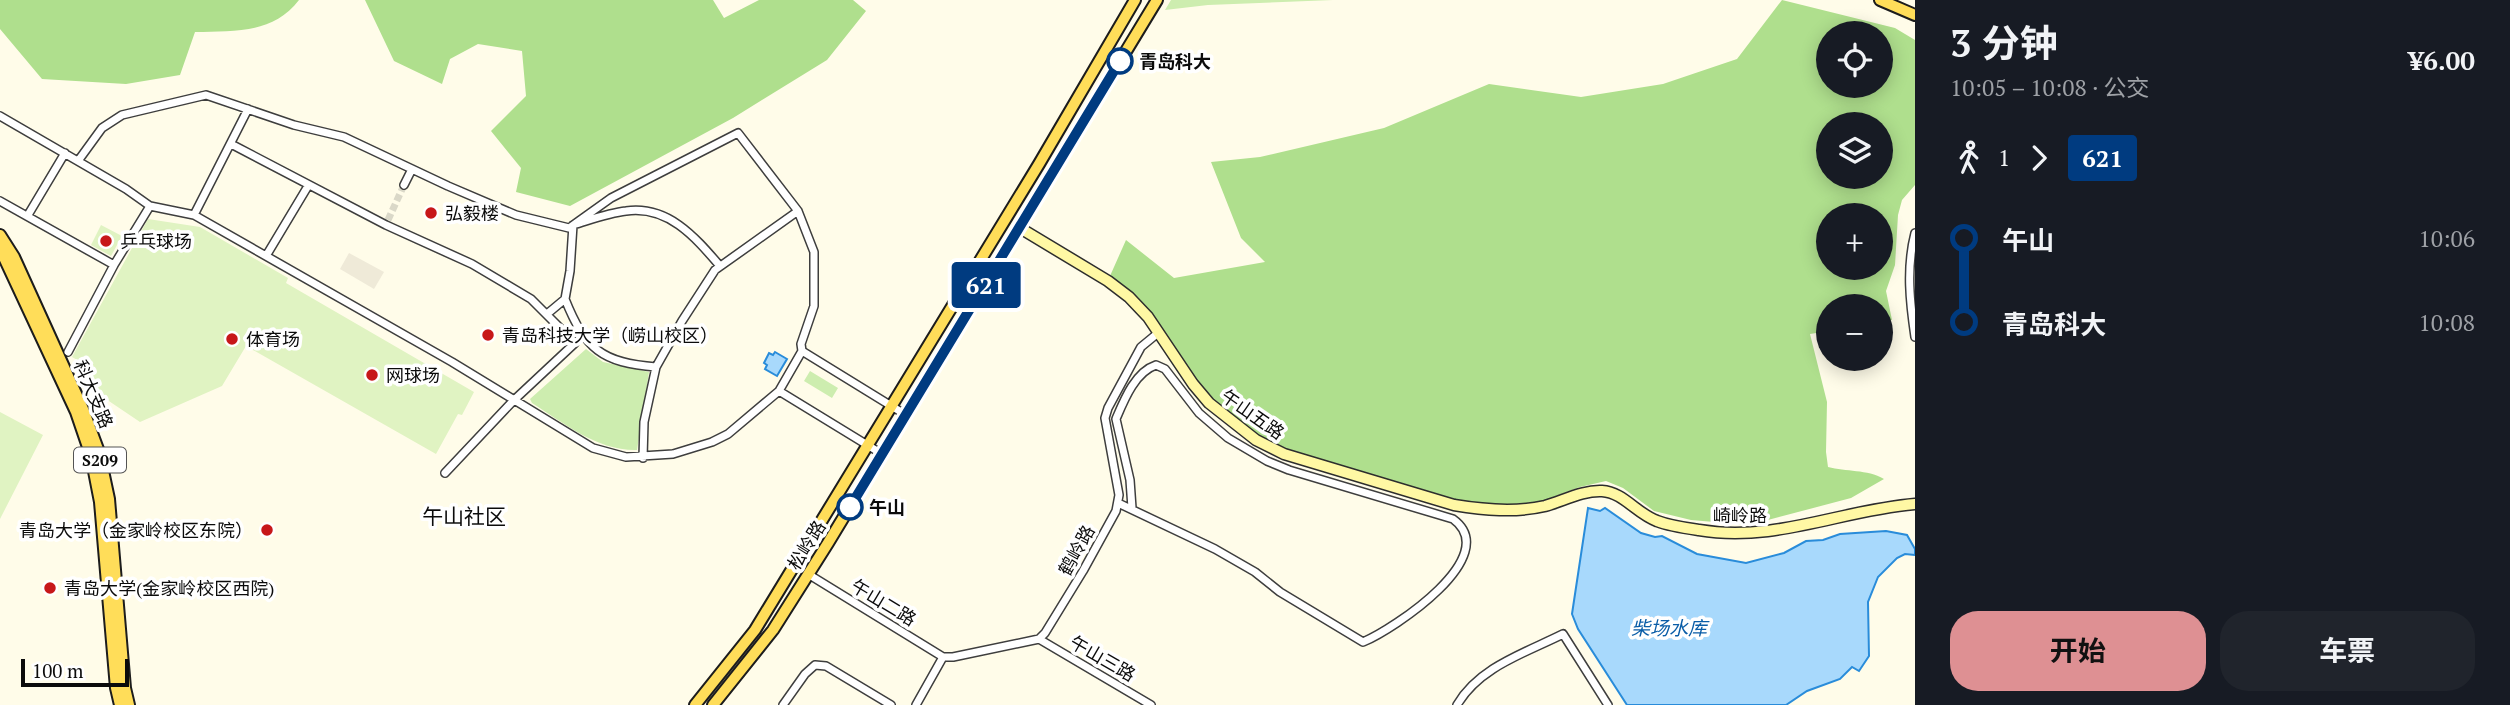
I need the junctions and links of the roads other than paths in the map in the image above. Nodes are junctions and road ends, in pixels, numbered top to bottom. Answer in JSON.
{"nodes":[{"id":1,"x":1135,"y":0,"type":"edge"},
{"id":2,"x":1157,"y":0,"type":"edge"},
{"id":3,"x":1880,"y":0,"type":"edge"},
{"id":4,"x":1915,"y":15,"type":"edge"},
{"id":5,"x":248,"y":109,"type":"junction"},
{"id":6,"x":0,"y":116,"type":"edge"},
{"id":7,"x":231,"y":144,"type":"junction"},
{"id":8,"x":65,"y":153,"type":"junction"},
{"id":9,"x":78,"y":161,"type":"junction"},
{"id":10,"x":412,"y":169,"type":"junction"},
{"id":11,"x":404,"y":185,"type":"tunnel mouth"},
{"id":12,"x":309,"y":186,"type":"junction"},
{"id":13,"x":0,"y":201,"type":"edge"},
{"id":14,"x":150,"y":206,"type":"junction"},
{"id":15,"x":798,"y":211,"type":"junction"},
{"id":16,"x":28,"y":215,"type":"junction"},
{"id":17,"x":194,"y":215,"type":"junction"},
{"id":18,"x":573,"y":225,"type":"junction"},
{"id":19,"x":1020,"y":228,"type":"junction"},
{"id":20,"x":1915,"y":233,"type":"edge"},
{"id":21,"x":0,"y":235,"type":"edge"},
{"id":22,"x":0,"y":249,"type":"edge"},
{"id":23,"x":266,"y":257,"type":"junction"},
{"id":24,"x":114,"y":265,"type":"junction"},
{"id":25,"x":720,"y":266,"type":"junction"},
{"id":26,"x":565,"y":299,"type":"junction"},
{"id":27,"x":547,"y":314,"type":"junction"},
{"id":28,"x":1158,"y":332,"type":"junction"},
{"id":29,"x":1915,"y":337,"type":"edge"},
{"id":30,"x":802,"y":351,"type":"junction"},
{"id":31,"x":68,"y":352,"type":"dead end"},
{"id":32,"x":656,"y":367,"type":"junction"},
{"id":33,"x":779,"y":391,"type":"junction"},
{"id":34,"x":513,"y":401,"type":"junction"},
{"id":35,"x":892,"y":406,"type":"junction"},
{"id":36,"x":906,"y":415,"type":"junction"},
{"id":37,"x":867,"y":444,"type":"junction"},
{"id":38,"x":882,"y":454,"type":"junction"},
{"id":39,"x":643,"y":458,"type":"junction"},
{"id":40,"x":446,"y":473,"type":"dead end"},
{"id":41,"x":1573,"y":497,"type":"joint"},
{"id":42,"x":1118,"y":503,"type":"junction"},
{"id":43,"x":1915,"y":504,"type":"edge"},
{"id":44,"x":1132,"y":508,"type":"junction"},
{"id":45,"x":808,"y":574,"type":"junction"},
{"id":46,"x":1039,"y":639,"type":"junction"},
{"id":47,"x":943,"y":657,"type":"junction"},
{"id":48,"x":120,"y":705,"type":"edge"},
{"id":49,"x":129,"y":705,"type":"edge"},
{"id":50,"x":695,"y":705,"type":"edge"},
{"id":51,"x":713,"y":705,"type":"edge"},
{"id":52,"x":783,"y":705,"type":"edge"},
{"id":53,"x":891,"y":705,"type":"edge"},
{"id":54,"x":916,"y":705,"type":"edge"},
{"id":55,"x":1152,"y":705,"type":"edge"},
{"id":56,"x":1457,"y":705,"type":"edge"},
{"id":57,"x":1608,"y":705,"type":"edge"}],
"edges":[{"from":1,"to":35,"type":"main road","name":"松岭路"},
{"from":2,"to":19,"type":"main road","name":"松岭路"},
{"from":3,"to":4,"type":"main road"},
{"from":5,"to":7,"type":"street"},
{"from":5,"to":9,"type":"street"},
{"from":5,"to":10,"type":"street"},
{"from":6,"to":8,"type":"street"},
{"from":7,"to":12,"type":"street"},
{"from":7,"to":17,"type":"street"},
{"from":8,"to":9,"type":"street"},
{"from":8,"to":16,"type":"street"},
{"from":9,"to":14,"type":"street"},
{"from":10,"to":11,"type":"street"},
{"from":10,"to":18,"type":"street"},
{"from":12,"to":23,"type":"street"},
{"from":12,"to":27,"type":"street"},
{"from":13,"to":16,"type":"street"},
{"from":14,"to":17,"type":"street"},
{"from":14,"to":24,"type":"street"},
{"from":15,"to":18,"type":"street"},
{"from":15,"to":25,"type":"street"},
{"from":15,"to":30,"type":"street"},
{"from":16,"to":24,"type":"street"},
{"from":17,"to":23,"type":"street"},
{"from":18,"to":25,"type":"street"},
{"from":18,"to":26,"type":"street"},
{"from":19,"to":28,"type":"street","name":"午山五路"},
{"from":19,"to":36,"type":"main road","name":"松岭路"},
{"from":20,"to":29,"type":"street"},
{"from":21,"to":49,"type":"main road","name":"科大支路","number":"S209"},
{"from":22,"to":48,"type":"main road","name":"科大支路","number":"S209"},
{"from":23,"to":34,"type":"street"},
{"from":24,"to":31,"type":"street"},
{"from":25,"to":32,"type":"street"},
{"from":26,"to":27,"type":"street"},
{"from":26,"to":32,"type":"street"},
{"from":27,"to":34,"type":"street"},
{"from":28,"to":41,"type":"street","name":"午山五路"},
{"from":28,"to":42,"type":"street"},
{"from":30,"to":33,"type":"street"},
{"from":30,"to":35,"type":"street"},
{"from":32,"to":39,"type":"street"},
{"from":33,"to":37,"type":"street"},
{"from":33,"to":39,"type":"street"},
{"from":34,"to":39,"type":"street"},
{"from":34,"to":40,"type":"street"},
{"from":35,"to":36,"type":"street"},
{"from":35,"to":37,"type":"main road","name":"松岭路"},
{"from":36,"to":38,"type":"main road","name":"松岭路"},
{"from":37,"to":38,"type":"street"},
{"from":37,"to":50,"type":"main road","name":"松岭路"},
{"from":38,"to":45,"type":"main road","name":"松岭路"},
{"from":41,"to":43,"type":"street","name":"崎岭路"},
{"from":42,"to":44,"type":"street"},
{"from":42,"to":46,"type":"street","name":"鹤岭路"},
{"from":44,"to":44,"type":"street"},
{"from":45,"to":47,"type":"street","name":"午山二路"},
{"from":45,"to":51,"type":"main road","name":"松岭路"},
{"from":46,"to":47,"type":"street"},
{"from":46,"to":55,"type":"street","name":"午山三路"},
{"from":47,"to":54,"type":"street"},
{"from":52,"to":53,"type":"street"},
{"from":56,"to":57,"type":"street"}]}
